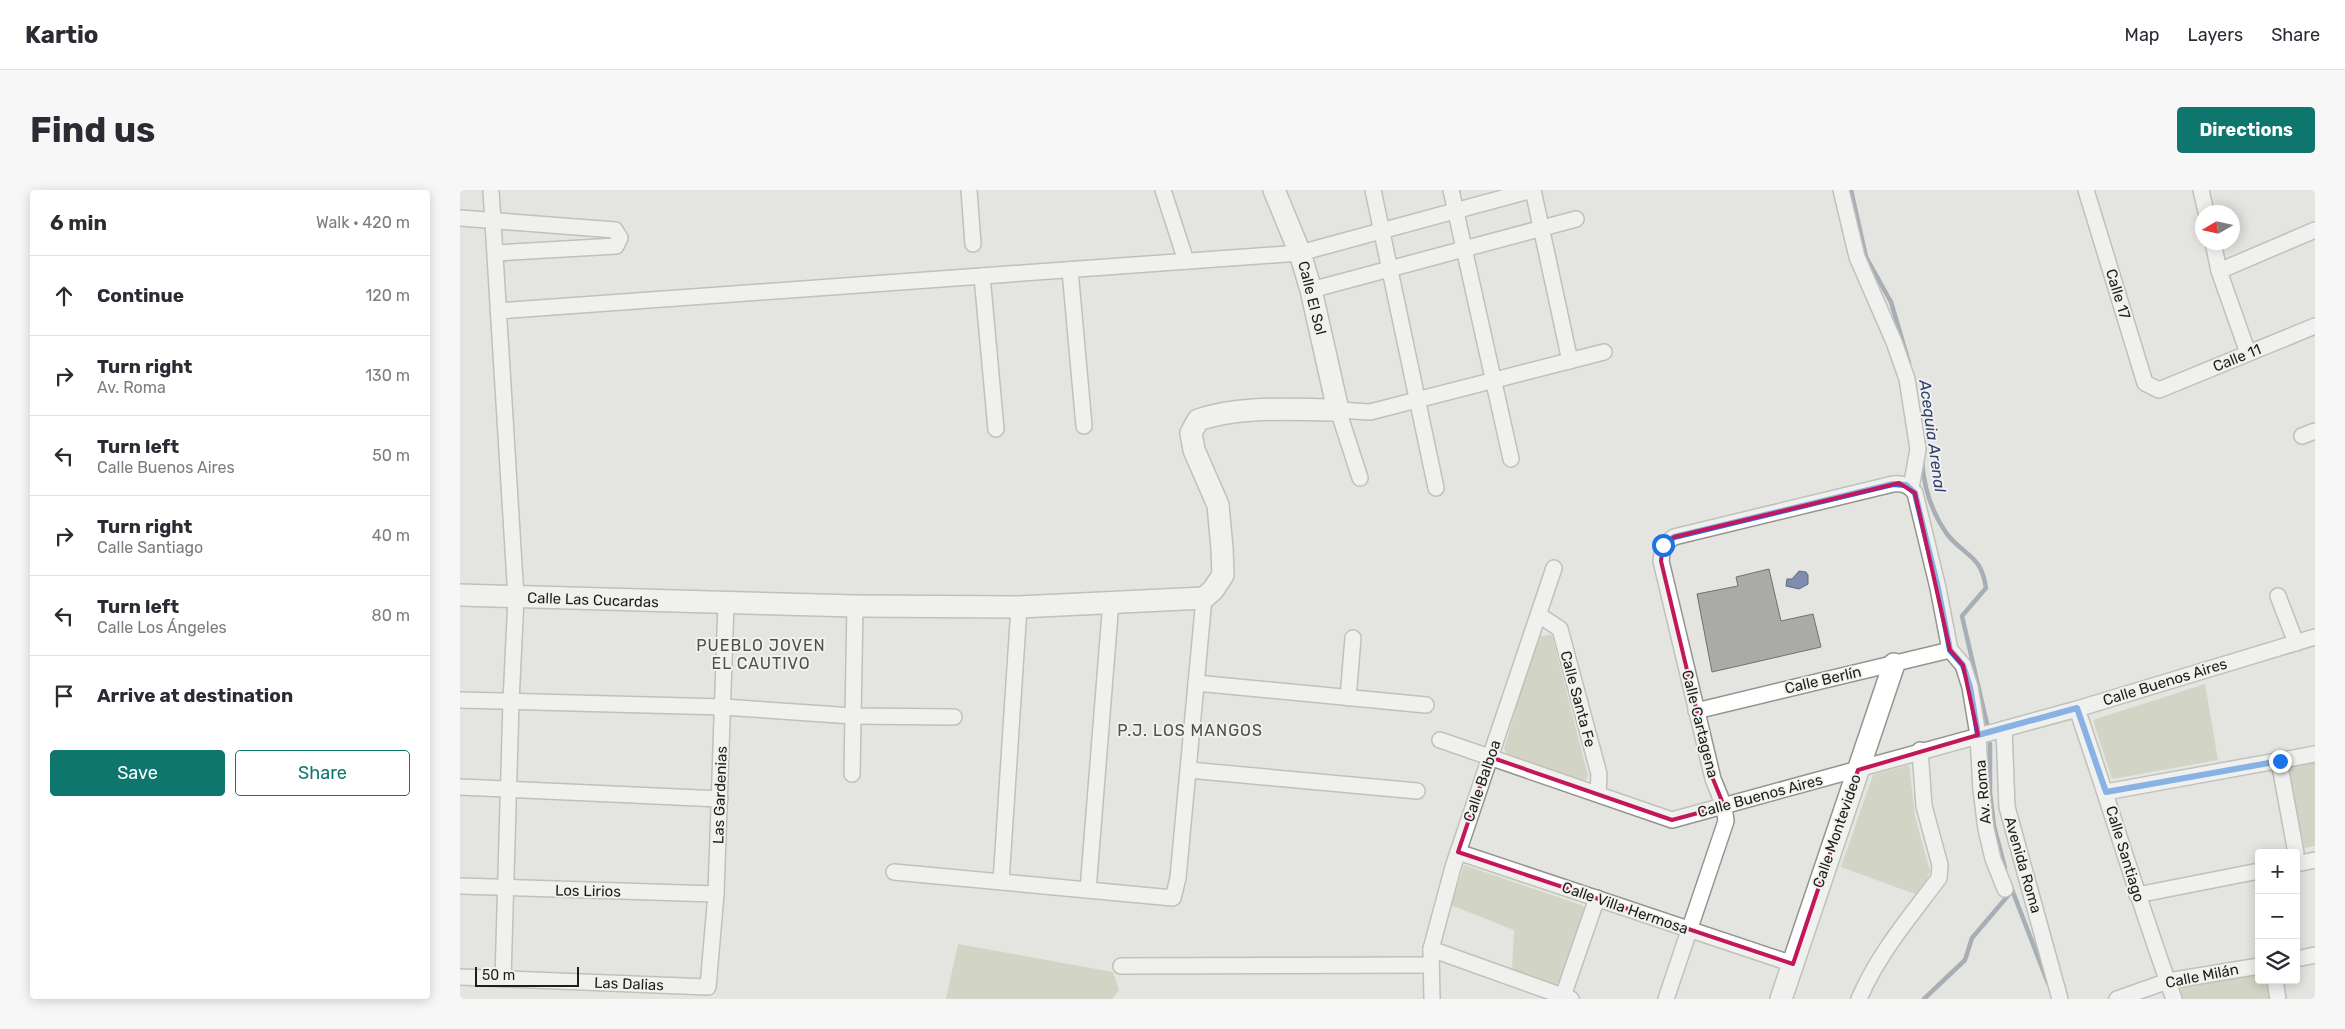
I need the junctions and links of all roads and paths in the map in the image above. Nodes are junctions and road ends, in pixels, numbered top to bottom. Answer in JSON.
{"nodes":[{"id":1,"x":491,"y":190,"type":"edge"},
{"id":2,"x":968,"y":190,"type":"edge"},
{"id":3,"x":1163,"y":190,"type":"edge"},
{"id":4,"x":1274,"y":190,"type":"edge"},
{"id":5,"x":1373,"y":190,"type":"edge"},
{"id":6,"x":1451,"y":190,"type":"edge"},
{"id":7,"x":1532,"y":190,"type":"edge"},
{"id":8,"x":1841,"y":190,"type":"edge"},
{"id":9,"x":2086,"y":190,"type":"edge"},
{"id":10,"x":2201,"y":190,"type":"edge"},
{"id":11,"x":2204,"y":205,"type":"edge"},
{"id":12,"x":1455,"y":210,"type":"junction"},
{"id":13,"x":460,"y":218,"type":"edge"},
{"id":14,"x":1576,"y":219,"type":"dead end"},
{"id":15,"x":492,"y":222,"type":"junction"},
{"id":16,"x":1542,"y":228,"type":"junction"},
{"id":17,"x":1382,"y":230,"type":"junction"},
{"id":18,"x":2315,"y":230,"type":"edge"},
{"id":19,"x":973,"y":244,"type":"dead end"},
{"id":20,"x":1464,"y":250,"type":"junction"},
{"id":21,"x":2215,"y":250,"type":"edge"},
{"id":22,"x":1300,"y":252,"type":"junction"},
{"id":23,"x":496,"y":253,"type":"junction"},
{"id":24,"x":1186,"y":261,"type":"junction"},
{"id":25,"x":1390,"y":269,"type":"junction"},
{"id":26,"x":1070,"y":270,"type":"junction"},
{"id":27,"x":2219,"y":271,"type":"junction"},
{"id":28,"x":982,"y":276,"type":"junction"},
{"id":29,"x":1311,"y":290,"type":"junction"},
{"id":30,"x":498,"y":311,"type":"junction"},
{"id":31,"x":2315,"y":326,"type":"edge"},
{"id":32,"x":1604,"y":352,"type":"dead end"},
{"id":33,"x":2248,"y":353,"type":"junction"},
{"id":34,"x":1570,"y":361,"type":"junction"},
{"id":35,"x":1494,"y":380,"type":"junction"},
{"id":36,"x":2159,"y":390,"type":"joint"},
{"id":37,"x":1418,"y":399,"type":"junction"},
{"id":38,"x":1338,"y":410,"type":"junction"},
{"id":39,"x":1084,"y":426,"type":"dead end"},
{"id":40,"x":996,"y":429,"type":"dead end"},
{"id":41,"x":1511,"y":459,"type":"dead end"},
{"id":42,"x":1360,"y":478,"type":"dead end"},
{"id":43,"x":1436,"y":488,"type":"dead end"},
{"id":44,"x":1913,"y":490,"type":"junction"},
{"id":45,"x":1554,"y":568,"type":"dead end"},
{"id":46,"x":460,"y":595,"type":"edge"},
{"id":47,"x":2278,"y":596,"type":"dead end"},
{"id":48,"x":516,"y":598,"type":"junction"},
{"id":49,"x":1204,"y":598,"type":"junction"},
{"id":50,"x":1111,"y":601,"type":"junction"},
{"id":51,"x":726,"y":603,"type":"junction"},
{"id":52,"x":855,"y":606,"type":"junction"},
{"id":53,"x":1019,"y":607,"type":"junction"},
{"id":54,"x":1538,"y":615,"type":"junction"},
{"id":55,"x":2315,"y":637,"type":"edge"},
{"id":56,"x":1353,"y":638,"type":"dead end"},
{"id":57,"x":2296,"y":643,"type":"junction"},
{"id":58,"x":1950,"y":650,"type":"junction"},
{"id":59,"x":1894,"y":664,"type":"junction"},
{"id":60,"x":1196,"y":683,"type":"junction"},
{"id":61,"x":1348,"y":698,"type":"junction"},
{"id":62,"x":460,"y":700,"type":"edge"},
{"id":63,"x":511,"y":702,"type":"junction"},
{"id":64,"x":1426,"y":706,"type":"dead end"},
{"id":65,"x":723,"y":707,"type":"junction"},
{"id":66,"x":2077,"y":708,"type":"junction"},
{"id":67,"x":1696,"y":710,"type":"junction"},
{"id":68,"x":853,"y":716,"type":"junction"},
{"id":69,"x":954,"y":717,"type":"dead end"},
{"id":70,"x":2004,"y":728,"type":"junction"},
{"id":71,"x":1978,"y":735,"type":"junction"},
{"id":72,"x":1440,"y":740,"type":"dead end"},
{"id":73,"x":1920,"y":750,"type":"junction"},
{"id":74,"x":2315,"y":754,"type":"edge"},
{"id":75,"x":1490,"y":757,"type":"junction"},
{"id":76,"x":2280,"y":761,"type":"junction"},
{"id":77,"x":1189,"y":770,"type":"junction"},
{"id":78,"x":1858,"y":770,"type":"junction"},
{"id":79,"x":852,"y":774,"type":"dead end"},
{"id":80,"x":460,"y":788,"type":"edge"},
{"id":81,"x":510,"y":790,"type":"junction"},
{"id":82,"x":1416,"y":791,"type":"dead end"},
{"id":83,"x":2106,"y":792,"type":"junction"},
{"id":84,"x":1598,"y":794,"type":"junction"},
{"id":85,"x":720,"y":799,"type":"junction"},
{"id":86,"x":1724,"y":806,"type":"junction"},
{"id":87,"x":2294,"y":849,"type":"edge"},
{"id":88,"x":1458,"y":852,"type":"junction"},
{"id":89,"x":2300,"y":859,"type":"edge"},
{"id":90,"x":2315,"y":860,"type":"edge"},
{"id":91,"x":894,"y":872,"type":"dead end"},
{"id":92,"x":2255,"y":872,"type":"edge"},
{"id":93,"x":1001,"y":882,"type":"junction"},
{"id":94,"x":460,"y":886,"type":"edge"},
{"id":95,"x":506,"y":889,"type":"junction"},
{"id":96,"x":2005,"y":889,"type":"dead end"},
{"id":97,"x":1088,"y":890,"type":"junction"},
{"id":98,"x":716,"y":894,"type":"junction"},
{"id":99,"x":2137,"y":895,"type":"junction"},
{"id":100,"x":1596,"y":898,"type":"junction"},
{"id":101,"x":1690,"y":930,"type":"junction"},
{"id":102,"x":1431,"y":949,"type":"junction"},
{"id":103,"x":2315,"y":955,"type":"edge"},
{"id":104,"x":2300,"y":958,"type":"edge"},
{"id":105,"x":1792,"y":964,"type":"junction"},
{"id":106,"x":1431,"y":965,"type":"junction"},
{"id":107,"x":1121,"y":966,"type":"dead end"},
{"id":108,"x":2255,"y":967,"type":"edge"},
{"id":109,"x":460,"y":977,"type":"edge"},
{"id":110,"x":503,"y":978,"type":"junction"},
{"id":111,"x":2168,"y":981,"type":"junction"},
{"id":112,"x":2276,"y":984,"type":"edge"},
{"id":113,"x":708,"y":987,"type":"joint"},
{"id":114,"x":1567,"y":998,"type":"edge"},
{"id":115,"x":1432,"y":999,"type":"edge"},
{"id":116,"x":1666,"y":999,"type":"edge"},
{"id":117,"x":1781,"y":999,"type":"edge"},
{"id":118,"x":1860,"y":999,"type":"edge"},
{"id":119,"x":2060,"y":999,"type":"edge"},
{"id":120,"x":2117,"y":999,"type":"edge"},
{"id":121,"x":2174,"y":999,"type":"edge"},
{"id":122,"x":2278,"y":999,"type":"edge"}],
"edges":[{"from":1,"to":15,"type":"street"},
{"from":2,"to":19,"type":"street"},
{"from":3,"to":24,"type":"street"},
{"from":4,"to":22,"type":"street","name":"Calle El Sol"},
{"from":5,"to":17,"type":"street"},
{"from":6,"to":12,"type":"street"},
{"from":7,"to":12,"type":"street"},
{"from":7,"to":16,"type":"street"},
{"from":8,"to":44,"type":"street"},
{"from":9,"to":36,"type":"street","name":"Calle 17"},
{"from":10,"to":11,"type":"street"},
{"from":12,"to":17,"type":"street"},
{"from":12,"to":20,"type":"street"},
{"from":13,"to":15,"type":"street"},
{"from":14,"to":16,"type":"street"},
{"from":15,"to":23,"type":"street"},
{"from":15,"to":23,"type":"street"},
{"from":16,"to":20,"type":"street"},
{"from":16,"to":34,"type":"street"},
{"from":17,"to":22,"type":"street"},
{"from":17,"to":25,"type":"street"},
{"from":18,"to":27,"type":"street"},
{"from":20,"to":25,"type":"street"},
{"from":20,"to":35,"type":"street"},
{"from":21,"to":27,"type":"street"},
{"from":22,"to":24,"type":"street"},
{"from":22,"to":29,"type":"street","name":"Calle El Sol"},
{"from":23,"to":30,"type":"street"},
{"from":24,"to":26,"type":"street"},
{"from":25,"to":29,"type":"street"},
{"from":25,"to":37,"type":"street"},
{"from":26,"to":28,"type":"street"},
{"from":26,"to":39,"type":"street"},
{"from":27,"to":33,"type":"street"},
{"from":28,"to":30,"type":"street"},
{"from":28,"to":40,"type":"street"},
{"from":29,"to":38,"type":"street","name":"Calle El Sol"},
{"from":30,"to":48,"type":"street"},
{"from":31,"to":33,"type":"street","name":"Calle 11"},
{"from":32,"to":34,"type":"street"},
{"from":33,"to":36,"type":"street","name":"Calle 11"},
{"from":34,"to":35,"type":"street"},
{"from":35,"to":37,"type":"street"},
{"from":35,"to":41,"type":"street"},
{"from":37,"to":38,"type":"street"},
{"from":37,"to":43,"type":"street"},
{"from":38,"to":42,"type":"street"},
{"from":38,"to":49,"type":"street"},
{"from":44,"to":58,"type":"street","name":"Av. Roma"},
{"from":44,"to":67,"type":"street","name":"Calle Cartagena"},
{"from":45,"to":54,"type":"street","name":"Calle Balboa"},
{"from":46,"to":48,"type":"street","name":"Calle Las Cucardas"},
{"from":47,"to":57,"type":"street"},
{"from":48,"to":51,"type":"street","name":"Calle Las Cucardas"},
{"from":48,"to":63,"type":"street"},
{"from":49,"to":50,"type":"street","name":"Calle Las Cucardas"},
{"from":49,"to":60,"type":"street"},
{"from":50,"to":53,"type":"street","name":"Calle Las Cucardas"},
{"from":50,"to":97,"type":"street"},
{"from":51,"to":52,"type":"street","name":"Calle Las Cucardas"},
{"from":51,"to":65,"type":"street","name":"Las Gardenias"},
{"from":52,"to":53,"type":"street","name":"Calle Las Cucardas"},
{"from":52,"to":68,"type":"street"},
{"from":53,"to":93,"type":"street"},
{"from":54,"to":75,"type":"street","name":"Calle Balboa"},
{"from":54,"to":84,"type":"street","name":"Calle Santa Fe"},
{"from":55,"to":57,"type":"street","name":"Calle Buenos Aires"},
{"from":56,"to":61,"type":"street"},
{"from":57,"to":66,"type":"street","name":"Calle Buenos Aires"},
{"from":58,"to":59,"type":"street","name":"Calle Berlín"},
{"from":58,"to":71,"type":"street","name":"Av. Roma"},
{"from":59,"to":67,"type":"street","name":"Calle Berlín"},
{"from":59,"to":78,"type":"street","name":"Calle Montevideo"},
{"from":60,"to":61,"type":"street"},
{"from":60,"to":77,"type":"street"},
{"from":61,"to":64,"type":"street"},
{"from":62,"to":63,"type":"street"},
{"from":63,"to":65,"type":"street"},
{"from":63,"to":81,"type":"street"},
{"from":65,"to":68,"type":"street"},
{"from":65,"to":85,"type":"street","name":"Las Gardenias"},
{"from":66,"to":70,"type":"street","name":"Calle Buenos Aires"},
{"from":66,"to":83,"type":"street","name":"Calle Santiago"},
{"from":67,"to":86,"type":"street","name":"Calle Cartagena"},
{"from":68,"to":69,"type":"street"},
{"from":68,"to":79,"type":"street"},
{"from":70,"to":71,"type":"street","name":"Calle Buenos Aires"},
{"from":70,"to":119,"type":"street","name":"Avenida Roma"},
{"from":71,"to":73,"type":"street","name":"Calle Buenos Aires"},
{"from":71,"to":96,"type":"street","name":"Av. Roma"},
{"from":72,"to":75,"type":"street","name":"Calle Buenos Aires"},
{"from":73,"to":78,"type":"street","name":"Calle Buenos Aires"},
{"from":73,"to":118,"type":"street"},
{"from":74,"to":76,"type":"street"},
{"from":75,"to":84,"type":"street","name":"Calle Buenos Aires"},
{"from":75,"to":88,"type":"street","name":"Calle Balboa"},
{"from":76,"to":83,"type":"street"},
{"from":76,"to":87,"type":"street"},
{"from":77,"to":82,"type":"street"},
{"from":77,"to":97,"type":"street"},
{"from":78,"to":86,"type":"street","name":"Calle Buenos Aires"},
{"from":78,"to":105,"type":"street","name":"Calle Montevideo"},
{"from":80,"to":81,"type":"street"},
{"from":81,"to":85,"type":"street"},
{"from":81,"to":95,"type":"street"},
{"from":83,"to":99,"type":"street","name":"Calle Santiago"},
{"from":84,"to":86,"type":"street","name":"Calle Buenos Aires"},
{"from":85,"to":98,"type":"street","name":"Las Gardenias"},
{"from":86,"to":101,"type":"street","name":"Calle Cartagena"},
{"from":88,"to":100,"type":"street","name":"Calle Villa Hermosa"},
{"from":88,"to":102,"type":"street","name":"Calle Balboa"},
{"from":89,"to":90,"type":"street"},
{"from":91,"to":93,"type":"street"},
{"from":92,"to":99,"type":"street"},
{"from":93,"to":97,"type":"street"},
{"from":94,"to":95,"type":"street","name":"Los Lirios"},
{"from":95,"to":98,"type":"street","name":"Los Lirios"},
{"from":95,"to":110,"type":"street"},
{"from":98,"to":113,"type":"street","name":"Las Gardenias"},
{"from":99,"to":111,"type":"street","name":"Calle Santiago"},
{"from":100,"to":101,"type":"street","name":"Calle Villa Hermosa"},
{"from":100,"to":114,"type":"street"},
{"from":101,"to":105,"type":"street","name":"Calle Villa Hermosa"},
{"from":101,"to":116,"type":"street","name":"Calle Cartagena"},
{"from":102,"to":106,"type":"street","name":"Calle Balboa"},
{"from":102,"to":114,"type":"street"},
{"from":103,"to":104,"type":"street"},
{"from":105,"to":117,"type":"street","name":"Calle Montevideo"},
{"from":106,"to":107,"type":"street"},
{"from":106,"to":115,"type":"street","name":"Calle Balboa"},
{"from":108,"to":111,"type":"street","name":"Calle Milán"},
{"from":109,"to":110,"type":"street","name":"Las Dalias"},
{"from":110,"to":113,"type":"street","name":"Las Dalias"},
{"from":111,"to":120,"type":"street","name":"Calle Milán"},
{"from":111,"to":121,"type":"street","name":"Calle Santiago"},
{"from":112,"to":122,"type":"street"}]}
